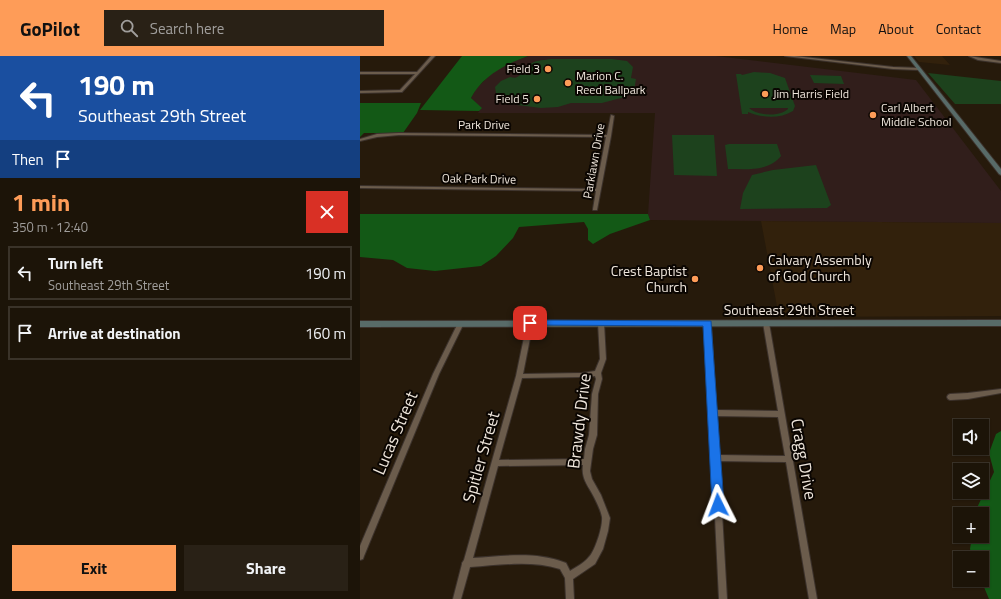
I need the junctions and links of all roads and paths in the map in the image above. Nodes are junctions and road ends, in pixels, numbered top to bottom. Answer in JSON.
{"nodes":[{"id":1,"x":433,"y":56,"type":"edge"},
{"id":2,"x":787,"y":56,"type":"edge"},
{"id":3,"x":909,"y":56,"type":"edge"},
{"id":4,"x":971,"y":56,"type":"edge"},
{"id":5,"x":1001,"y":62,"type":"edge"},
{"id":6,"x":919,"y":69,"type":"junction"},
{"id":7,"x":360,"y":73,"type":"edge"},
{"id":8,"x":418,"y":73,"type":"junction"},
{"id":9,"x":360,"y":92,"type":"edge"},
{"id":10,"x":612,"y":116,"type":"dead end"},
{"id":11,"x":609,"y":136,"type":"junction"},
{"id":12,"x":360,"y":140,"type":"edge"},
{"id":13,"x":1001,"y":173,"type":"edge"},
{"id":14,"x":360,"y":187,"type":"edge"},
{"id":15,"x":598,"y":190,"type":"junction"},
{"id":16,"x":595,"y":209,"type":"dead end"},
{"id":17,"x":460,"y":323,"type":"junction"},
{"id":18,"x":530,"y":323,"type":"junction"},
{"id":19,"x":601,"y":323,"type":"junction"},
{"id":20,"x":708,"y":323,"type":"junction"},
{"id":21,"x":766,"y":323,"type":"junction"},
{"id":22,"x":1001,"y":323,"type":"edge"},
{"id":23,"x":360,"y":324,"type":"edge"},
{"id":24,"x":598,"y":374,"type":"junction"},
{"id":25,"x":519,"y":376,"type":"junction"},
{"id":26,"x":1001,"y":391,"type":"edge"},
{"id":27,"x":950,"y":397,"type":"dead end"},
{"id":28,"x":712,"y":413,"type":"junction"},
{"id":29,"x":781,"y":414,"type":"junction"},
{"id":30,"x":715,"y":458,"type":"junction"},
{"id":31,"x":790,"y":459,"type":"junction"},
{"id":32,"x":586,"y":462,"type":"junction"},
{"id":33,"x":495,"y":463,"type":"junction"},
{"id":34,"x":360,"y":556,"type":"edge"},
{"id":35,"x":466,"y":563,"type":"junction"},
{"id":36,"x":569,"y":578,"type":"junction"},
{"id":37,"x":457,"y":599,"type":"edge"},
{"id":38,"x":570,"y":599,"type":"edge"},
{"id":39,"x":723,"y":599,"type":"edge"},
{"id":40,"x":813,"y":599,"type":"edge"}],
"edges":[{"from":1,"to":8,"type":"street"},
{"from":2,"to":6,"type":"street"},
{"from":3,"to":6,"type":"main road"},
{"from":4,"to":5,"type":"street"},
{"from":6,"to":13,"type":"main road"},
{"from":7,"to":8,"type":"street"},
{"from":8,"to":9,"type":"street"},
{"from":10,"to":11,"type":"street","name":"Parklawn Drive"},
{"from":11,"to":12,"type":"street","name":"Park Drive"},
{"from":11,"to":15,"type":"street","name":"Parklawn Drive"},
{"from":14,"to":15,"type":"street","name":"Oak Park Drive"},
{"from":15,"to":16,"type":"street","name":"Parklawn Drive"},
{"from":17,"to":18,"type":"main road","name":"Southeast 29th Street"},
{"from":17,"to":23,"type":"main road","name":"Southeast 29th Street"},
{"from":17,"to":34,"type":"street","name":"Lucas Street"},
{"from":18,"to":19,"type":"main road","name":"Southeast 29th Street"},
{"from":18,"to":25,"type":"street","name":"Spitler Street"},
{"from":19,"to":20,"type":"main road","name":"Southeast 29th Street"},
{"from":19,"to":24,"type":"street","name":"Brawdy Drive"},
{"from":20,"to":21,"type":"main road","name":"Southeast 29th Street"},
{"from":20,"to":28,"type":"street"},
{"from":21,"to":22,"type":"main road","name":"Southeast 29th Street"},
{"from":21,"to":29,"type":"street","name":"Cragg Drive"},
{"from":24,"to":25,"type":"street"},
{"from":24,"to":32,"type":"street","name":"Brawdy Drive"},
{"from":25,"to":33,"type":"street","name":"Spitler Street"},
{"from":26,"to":27,"type":"street"},
{"from":28,"to":29,"type":"street"},
{"from":28,"to":30,"type":"street"},
{"from":29,"to":31,"type":"street","name":"Cragg Drive"},
{"from":30,"to":31,"type":"street"},
{"from":30,"to":39,"type":"street"},
{"from":31,"to":40,"type":"street","name":"Cragg Drive"},
{"from":32,"to":33,"type":"street"},
{"from":32,"to":36,"type":"street","name":"Brawdy Drive"},
{"from":33,"to":35,"type":"street","name":"Spitler Street"},
{"from":35,"to":36,"type":"street"},
{"from":35,"to":37,"type":"street","name":"Spitler Street"},
{"from":36,"to":38,"type":"street"}]}
